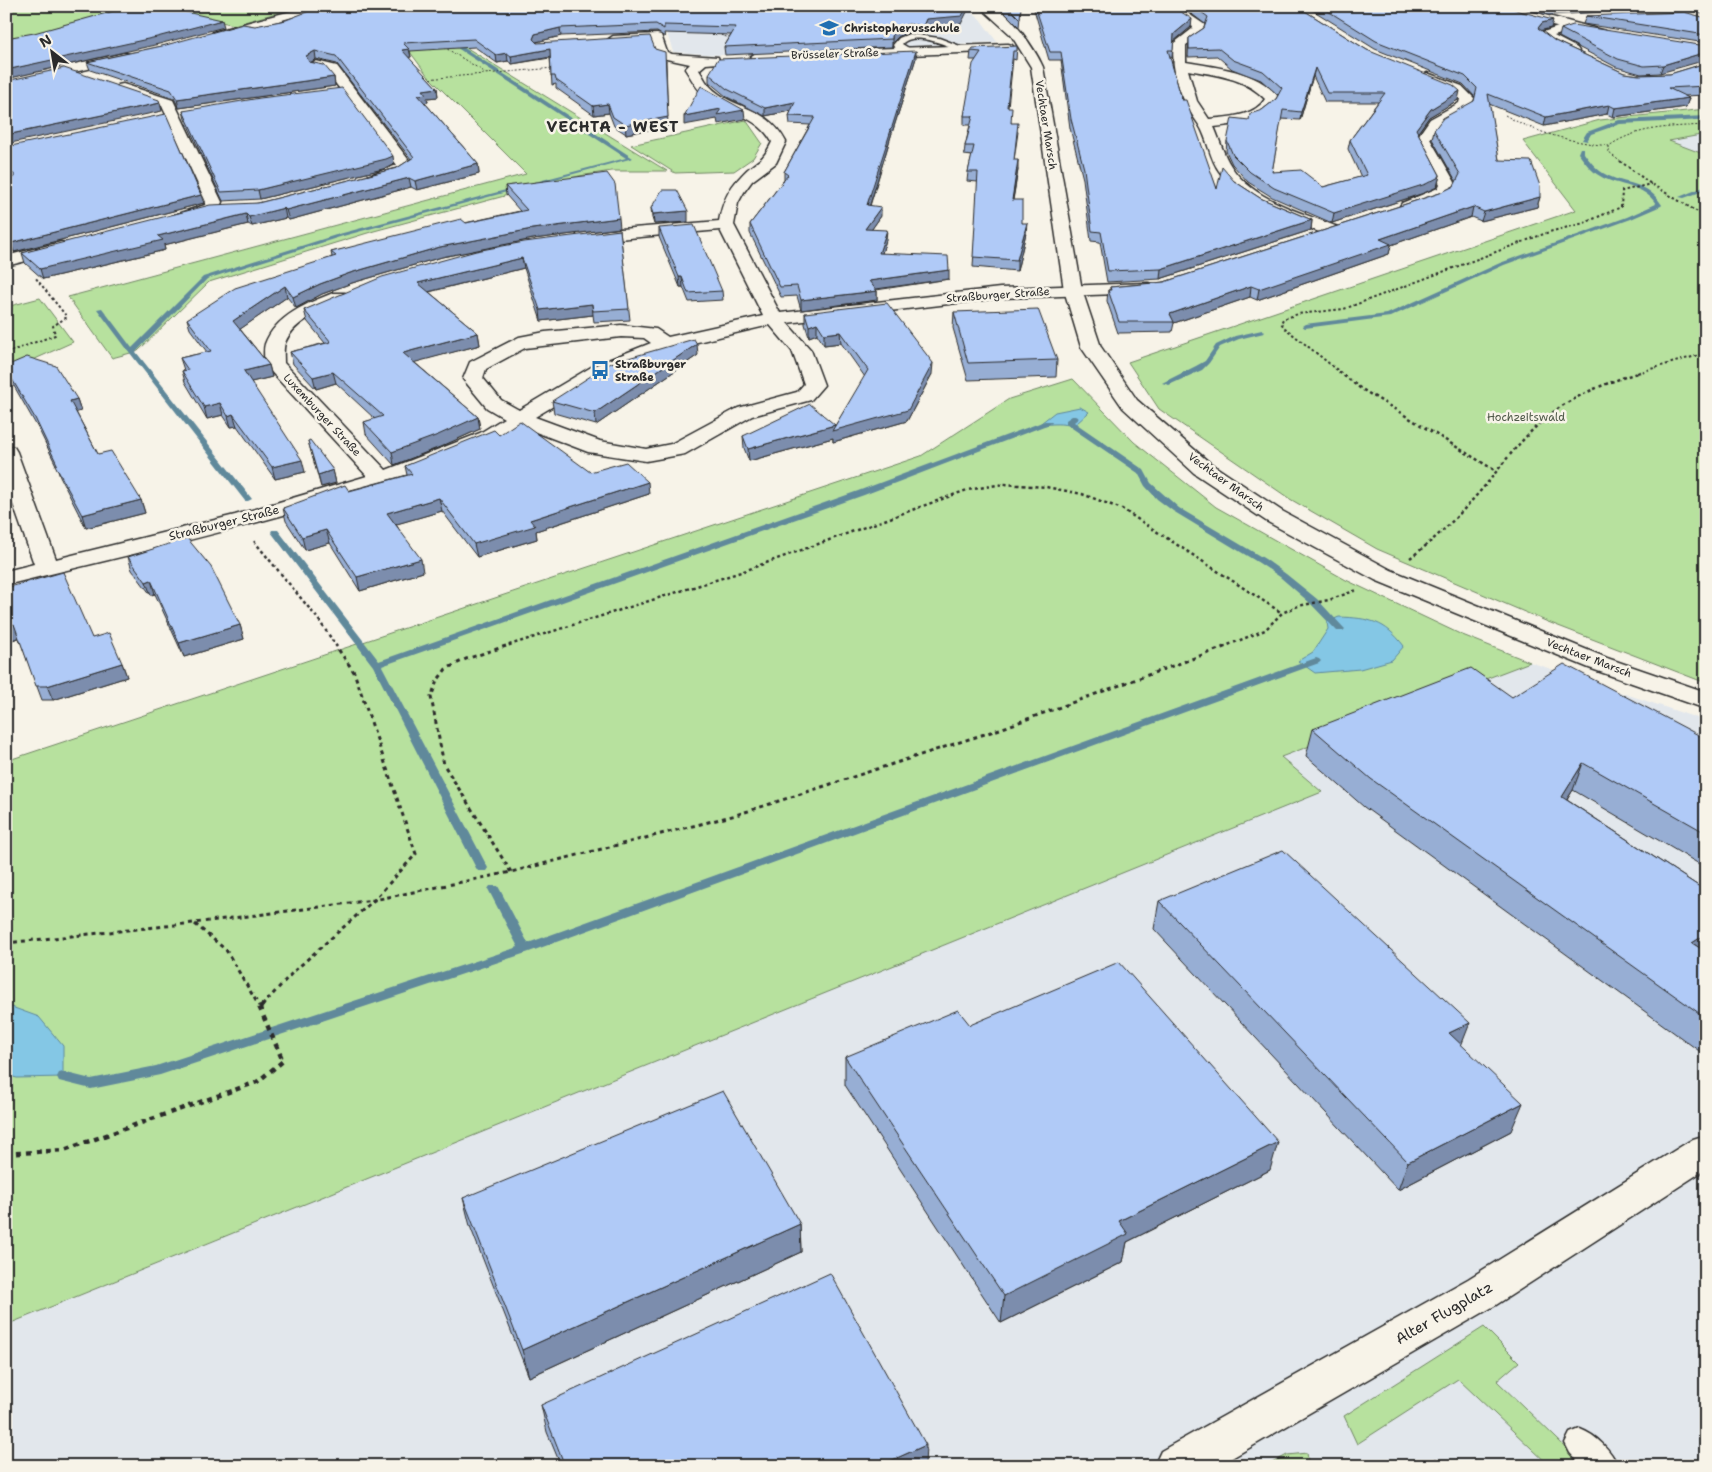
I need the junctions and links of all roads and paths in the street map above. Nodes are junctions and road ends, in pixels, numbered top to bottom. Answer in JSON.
{"nodes":[{"id":1,"x":324,"y":6,"type":"edge"},
{"id":2,"x":985,"y":6,"type":"edge"},
{"id":3,"x":1168,"y":6,"type":"edge"},
{"id":4,"x":1497,"y":6,"type":"edge"},
{"id":5,"x":1592,"y":18,"type":"edge"},
{"id":6,"x":1548,"y":22,"type":"junction"},
{"id":7,"x":1570,"y":27,"type":"junction"},
{"id":8,"x":713,"y":33,"type":"edge"},
{"id":9,"x":1619,"y":37,"type":"edge"},
{"id":10,"x":205,"y":38,"type":"edge"},
{"id":11,"x":600,"y":40,"type":"edge"},
{"id":12,"x":738,"y":40,"type":"edge"},
{"id":13,"x":439,"y":44,"type":"edge"},
{"id":14,"x":1029,"y":48,"type":"junction"},
{"id":15,"x":132,"y":55,"type":"edge"},
{"id":16,"x":1587,"y":58,"type":"edge"},
{"id":17,"x":702,"y":61,"type":"junction"},
{"id":18,"x":316,"y":65,"type":"edge"},
{"id":19,"x":1181,"y":65,"type":"junction"},
{"id":20,"x":563,"y":68,"type":"edge"},
{"id":21,"x":69,"y":70,"type":"junction"},
{"id":22,"x":1414,"y":72,"type":"edge"},
{"id":23,"x":486,"y":73,"type":"junction"},
{"id":24,"x":420,"y":80,"type":"edge"},
{"id":25,"x":6,"y":83,"type":"edge"},
{"id":26,"x":181,"y":114,"type":"junction"},
{"id":27,"x":1505,"y":116,"type":"edge"},
{"id":28,"x":155,"y":119,"type":"edge"},
{"id":29,"x":1205,"y":124,"type":"junction"},
{"id":30,"x":1706,"y":125,"type":"edge"},
{"id":31,"x":1609,"y":146,"type":"junction"},
{"id":32,"x":355,"y":183,"type":"edge"},
{"id":33,"x":1651,"y":184,"type":"junction"},
{"id":34,"x":212,"y":208,"type":"junction"},
{"id":35,"x":229,"y":209,"type":"edge"},
{"id":36,"x":1395,"y":210,"type":"edge"},
{"id":37,"x":1706,"y":217,"type":"edge"},
{"id":38,"x":162,"y":222,"type":"edge"},
{"id":39,"x":726,"y":225,"type":"junction"},
{"id":40,"x":1350,"y":225,"type":"edge"},
{"id":41,"x":1332,"y":231,"type":"junction"},
{"id":42,"x":1313,"y":237,"type":"edge"},
{"id":43,"x":565,"y":240,"type":"edge"},
{"id":44,"x":77,"y":244,"type":"edge"},
{"id":45,"x":6,"y":261,"type":"edge"},
{"id":46,"x":1162,"y":286,"type":"edge"},
{"id":47,"x":359,"y":289,"type":"edge"},
{"id":48,"x":1073,"y":290,"type":"junction"},
{"id":49,"x":52,"y":299,"type":"dead end"},
{"id":50,"x":774,"y":319,"type":"junction"},
{"id":51,"x":665,"y":344,"type":"junction"},
{"id":52,"x":6,"y":353,"type":"edge"},
{"id":53,"x":1706,"y":353,"type":"edge"},
{"id":54,"x":520,"y":419,"type":"junction"},
{"id":55,"x":6,"y":452,"type":"edge"},
{"id":56,"x":1496,"y":471,"type":"junction"},
{"id":57,"x":382,"y":479,"type":"junction"},
{"id":58,"x":242,"y":520,"type":"junction"},
{"id":59,"x":46,"y":567,"type":"junction"},
{"id":60,"x":1383,"y":575,"type":"junction"},
{"id":61,"x":6,"y":578,"type":"edge"},
{"id":62,"x":1282,"y":613,"type":"junction"},
{"id":63,"x":1706,"y":701,"type":"edge"},
{"id":64,"x":511,"y":872,"type":"junction"},
{"id":65,"x":374,"y":900,"type":"junction"},
{"id":66,"x":194,"y":923,"type":"junction"},
{"id":67,"x":6,"y":943,"type":"edge"},
{"id":68,"x":260,"y":1008,"type":"junction"},
{"id":69,"x":1706,"y":1150,"type":"edge"},
{"id":70,"x":6,"y":1154,"type":"edge"},
{"id":71,"x":1580,"y":1443,"type":"dead end"},
{"id":72,"x":1176,"y":1466,"type":"edge"},
{"id":73,"x":1604,"y":1466,"type":"edge"}],
"edges":[{"from":1,"to":10,"type":"street"},
{"from":2,"to":14,"type":"street","name":"Vechtaer Marsch"},
{"from":3,"to":19,"type":"street"},
{"from":4,"to":6,"type":"street"},
{"from":5,"to":6,"type":"street"},
{"from":6,"to":7,"type":"street"},
{"from":7,"to":9,"type":"street"},
{"from":7,"to":16,"type":"street"},
{"from":8,"to":12,"type":"path"},
{"from":11,"to":17,"type":"street","name":"Brüsseler Straße"},
{"from":13,"to":23,"type":"path"},
{"from":14,"to":17,"type":"street","name":"Brüsseler Straße"},
{"from":14,"to":48,"type":"street","name":"Vechtaer Marsch"},
{"from":15,"to":21,"type":"street"},
{"from":17,"to":39,"type":"street"},
{"from":18,"to":32,"type":"street"},
{"from":19,"to":29,"type":"street"},
{"from":19,"to":29,"type":"street"},
{"from":20,"to":23,"type":"path"},
{"from":21,"to":25,"type":"street"},
{"from":21,"to":26,"type":"street"},
{"from":22,"to":36,"type":"street"},
{"from":23,"to":24,"type":"path"},
{"from":26,"to":28,"type":"street"},
{"from":26,"to":34,"type":"street"},
{"from":27,"to":31,"type":"path"},
{"from":29,"to":41,"type":"street"},
{"from":30,"to":31,"type":"path"},
{"from":31,"to":33,"type":"path"},
{"from":33,"to":37,"type":"path"},
{"from":33,"to":56,"type":"path"},
{"from":34,"to":35,"type":"street"},
{"from":34,"to":38,"type":"street"},
{"from":39,"to":43,"type":"street"},
{"from":39,"to":50,"type":"street"},
{"from":40,"to":41,"type":"street"},
{"from":41,"to":42,"type":"street"},
{"from":44,"to":45,"type":"street"},
{"from":46,"to":48,"type":"street","name":"Straßburger Straße"},
{"from":47,"to":57,"type":"street","name":"Luxemburger Straße"},
{"from":48,"to":50,"type":"street","name":"Straßburger Straße"},
{"from":48,"to":60,"type":"street","name":"Vechtaer Marsch"},
{"from":49,"to":52,"type":"path"},
{"from":50,"to":51,"type":"street","name":"Straßburger Straße"},
{"from":50,"to":54,"type":"street"},
{"from":51,"to":54,"type":"street","name":"Straßburger Straße"},
{"from":51,"to":54,"type":"street"},
{"from":53,"to":56,"type":"path"},
{"from":54,"to":57,"type":"street","name":"Straßburger Straße"},
{"from":55,"to":59,"type":"street"},
{"from":56,"to":60,"type":"path"},
{"from":57,"to":58,"type":"street","name":"Straßburger Straße"},
{"from":58,"to":59,"type":"street","name":"Straßburger Straße"},
{"from":58,"to":65,"type":"path"},
{"from":59,"to":61,"type":"street","name":"Straßburger Straße"},
{"from":60,"to":62,"type":"path"},
{"from":60,"to":63,"type":"street","name":"Vechtaer Marsch"},
{"from":62,"to":64,"type":"path"},
{"from":62,"to":64,"type":"path"},
{"from":64,"to":65,"type":"path"},
{"from":65,"to":66,"type":"path"},
{"from":65,"to":68,"type":"path"},
{"from":66,"to":67,"type":"path"},
{"from":66,"to":68,"type":"path"},
{"from":68,"to":70,"type":"path"},
{"from":69,"to":72,"type":"street","name":"Alter Flugplatz"},
{"from":71,"to":73,"type":"lane"}]}
